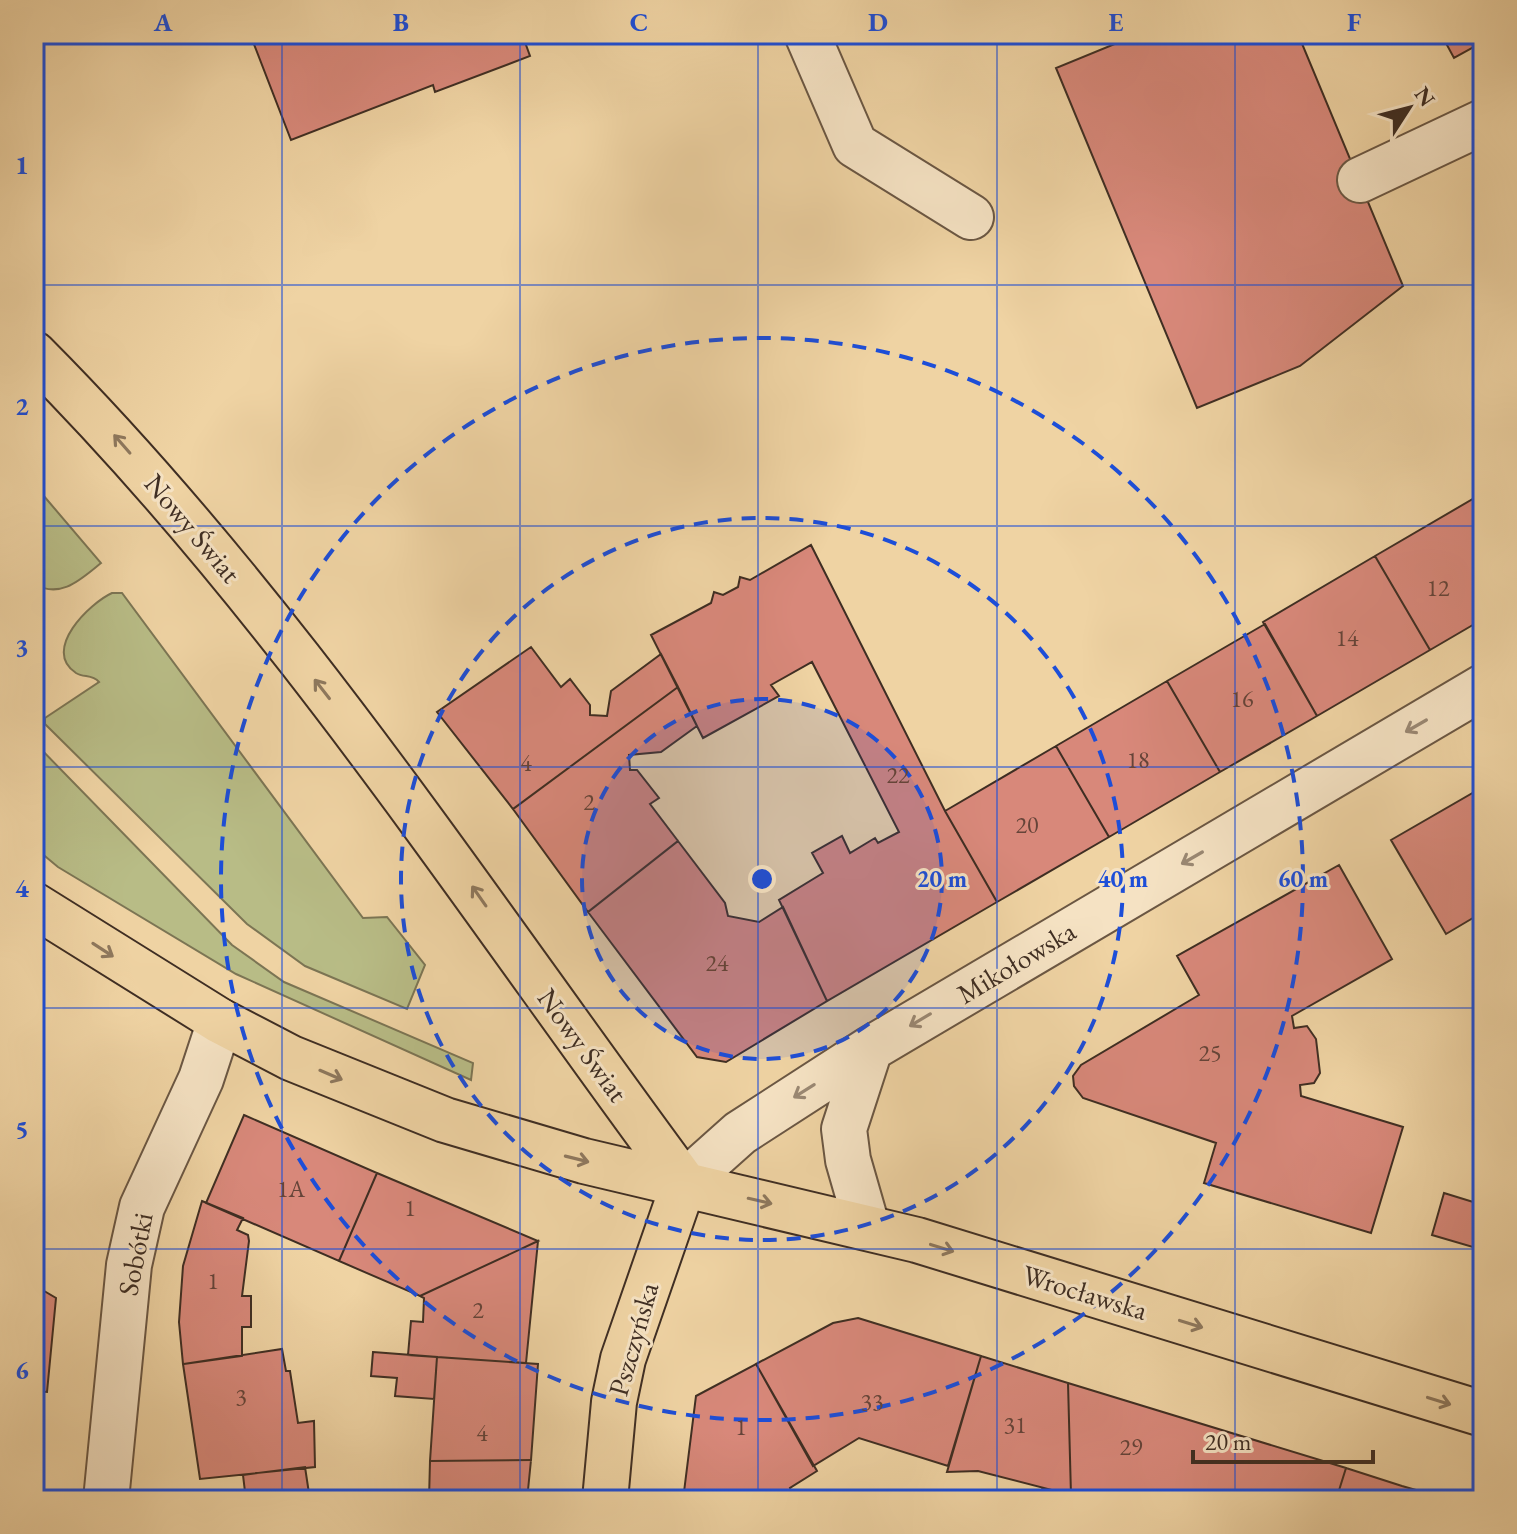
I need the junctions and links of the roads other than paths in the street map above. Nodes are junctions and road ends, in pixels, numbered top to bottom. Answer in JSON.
{"nodes":[{"id":1,"x":807,"y":34,"type":"edge"},
{"id":2,"x":1483,"y":122,"type":"edge"},
{"id":3,"x":1360,"y":180,"type":"dead end"},
{"id":4,"x":971,"y":217,"type":"dead end"},
{"id":5,"x":34,"y":354,"type":"edge"},
{"id":6,"x":1483,"y":687,"type":"edge"},
{"id":7,"x":34,"y":905,"type":"edge"},
{"id":8,"x":220,"y":1021,"type":"junction"},
{"id":9,"x":870,"y":1049,"type":"junction"},
{"id":10,"x":684,"y":1183,"type":"junction"},
{"id":11,"x":867,"y":1226,"type":"junction"},
{"id":12,"x":1483,"y":1414,"type":"edge"},
{"id":13,"x":106,"y":1500,"type":"edge"},
{"id":14,"x":605,"y":1500,"type":"edge"}],
"edges":[{"from":1,"to":4,"type":"street"},
{"from":2,"to":3,"type":"street"},
{"from":10,"to":5,"type":"main road","name":"Nowy Świat","one_way":true},
{"from":6,"to":9,"type":"street","name":"Mikołowska","one_way":true},
{"from":7,"to":8,"type":"main road","one_way":true},
{"from":8,"to":10,"type":"main road","one_way":true},
{"from":8,"to":13,"type":"street","name":"Sobótki"},
{"from":9,"to":10,"type":"street","name":"Mikołowska","one_way":true},
{"from":9,"to":11,"type":"street"},
{"from":10,"to":11,"type":"main road","name":"Wrocławska","one_way":true},
{"from":10,"to":14,"type":"main road","name":"Pszczyńska"},
{"from":11,"to":12,"type":"main road","name":"Wrocławska","one_way":true}]}
